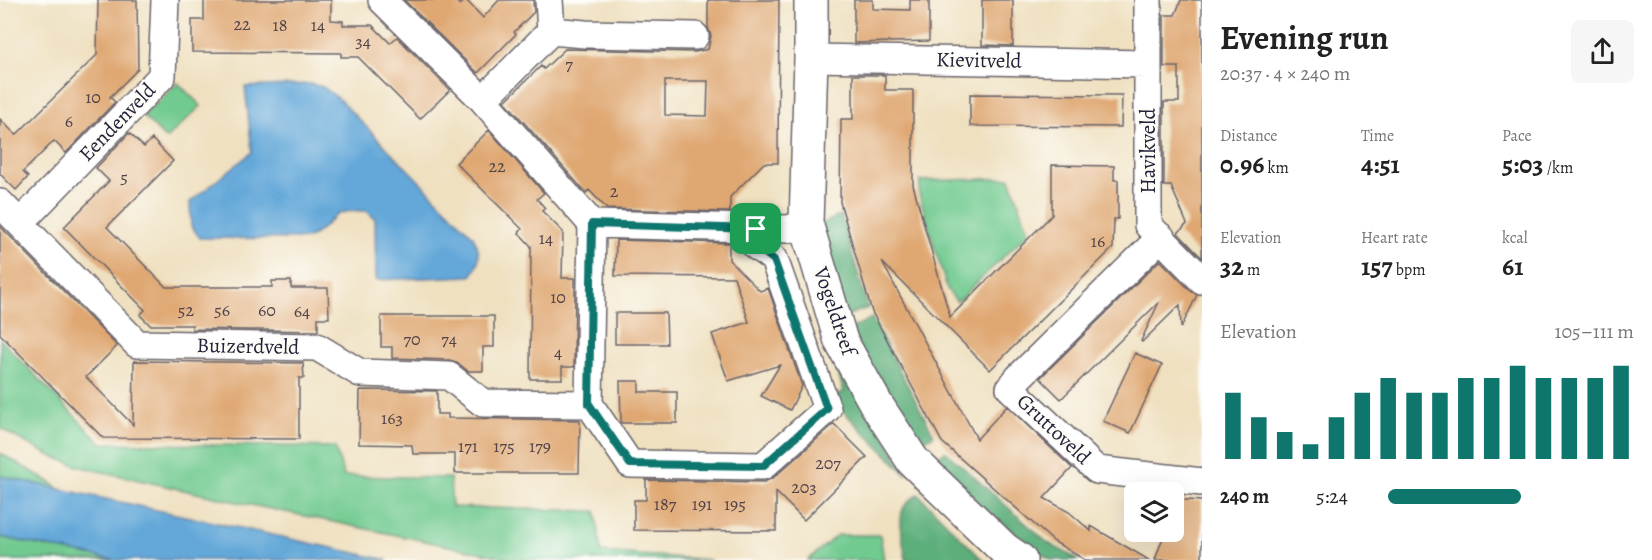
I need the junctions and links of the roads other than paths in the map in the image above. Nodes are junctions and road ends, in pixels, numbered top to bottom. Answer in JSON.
{"nodes":[{"id":1,"x":165,"y":0,"type":"edge"},
{"id":2,"x":382,"y":0,"type":"edge"},
{"id":3,"x":549,"y":0,"type":"edge"},
{"id":4,"x":811,"y":0,"type":"edge"},
{"id":5,"x":1148,"y":0,"type":"edge"},
{"id":6,"x":551,"y":31,"type":"junction"},
{"id":7,"x":695,"y":36,"type":"dead end"},
{"id":8,"x":811,"y":58,"type":"junction"},
{"id":9,"x":1147,"y":64,"type":"junction"},
{"id":10,"x":483,"y":100,"type":"junction"},
{"id":11,"x":0,"y":203,"type":"edge"},
{"id":12,"x":20,"y":223,"type":"junction"},
{"id":13,"x":806,"y":223,"type":"junction"},
{"id":14,"x":592,"y":224,"type":"junction"},
{"id":15,"x":756,"y":229,"type":"junction"},
{"id":16,"x":1161,"y":237,"type":"junction"},
{"id":17,"x":1202,"y":280,"type":"edge"},
{"id":18,"x":589,"y":404,"type":"junction"},
{"id":19,"x":1202,"y":482,"type":"edge"},
{"id":20,"x":1020,"y":560,"type":"edge"}],
"edges":[{"from":1,"to":12,"type":"street","name":"Eendenveld"},
{"from":2,"to":10,"type":"street"},
{"from":3,"to":6,"type":"street"},
{"from":4,"to":8,"type":"street","name":"Vogeldreef"},
{"from":5,"to":9,"type":"street","name":"Havikveld"},
{"from":6,"to":7,"type":"street"},
{"from":6,"to":10,"type":"street"},
{"from":8,"to":9,"type":"street","name":"Kievitveld"},
{"from":8,"to":13,"type":"street","name":"Vogeldreef"},
{"from":9,"to":16,"type":"street","name":"Havikveld"},
{"from":10,"to":14,"type":"street"},
{"from":11,"to":12,"type":"street","name":"Buizerdveld"},
{"from":12,"to":18,"type":"street","name":"Buizerdveld"},
{"from":13,"to":15,"type":"street"},
{"from":13,"to":20,"type":"street","name":"Vogeldreef"},
{"from":14,"to":15,"type":"street"},
{"from":14,"to":18,"type":"street"},
{"from":15,"to":18,"type":"street"},
{"from":16,"to":17,"type":"street","name":"Havikveld"},
{"from":16,"to":19,"type":"street","name":"Gruttoveld"}]}
